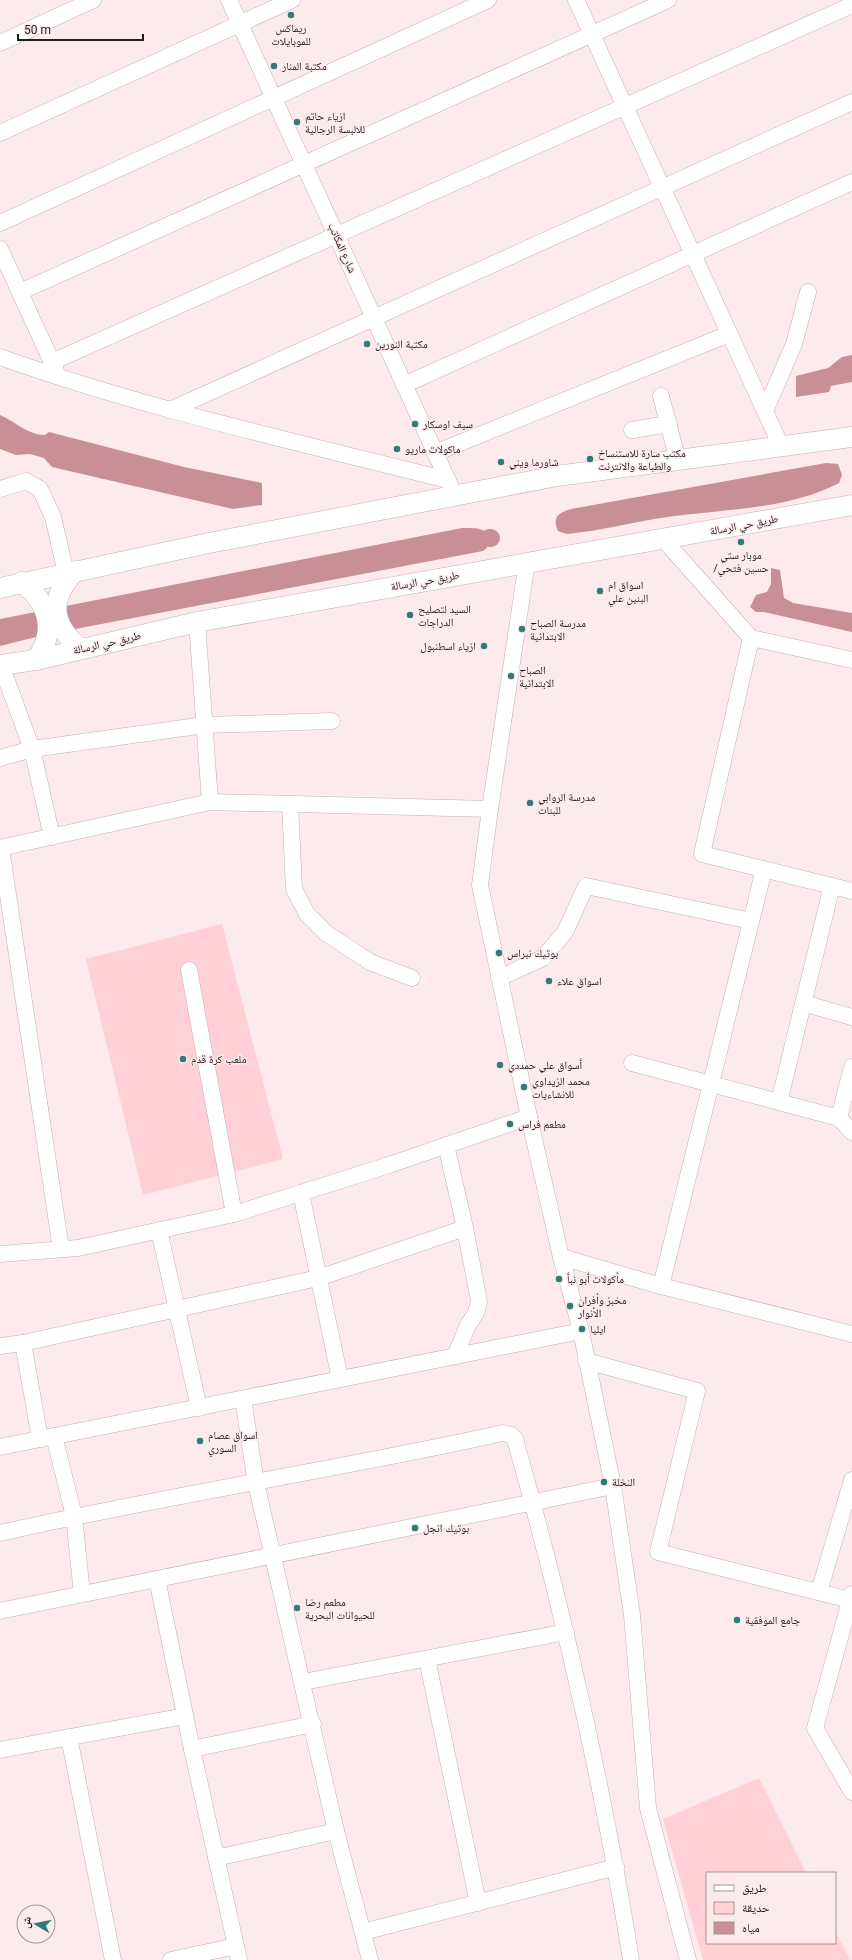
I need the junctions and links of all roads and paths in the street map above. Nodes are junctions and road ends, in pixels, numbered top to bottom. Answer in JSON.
{"nodes":[{"id":1,"x":93,"y":0,"type":"edge"},
{"id":2,"x":229,"y":0,"type":"edge"},
{"id":3,"x":292,"y":0,"type":"edge"},
{"id":4,"x":488,"y":0,"type":"edge"},
{"id":5,"x":576,"y":0,"type":"edge"},
{"id":6,"x":668,"y":0,"type":"edge"},
{"id":7,"x":852,"y":5,"type":"edge"},
{"id":8,"x":240,"y":24,"type":"junction"},
{"id":9,"x":592,"y":34,"type":"junction"},
{"id":10,"x":0,"y":43,"type":"edge"},
{"id":11,"x":274,"y":98,"type":"junction"},
{"id":12,"x":852,"y":102,"type":"edge"},
{"id":13,"x":625,"y":106,"type":"junction"},
{"id":14,"x":0,"y":133,"type":"edge"},
{"id":15,"x":304,"y":164,"type":"junction"},
{"id":16,"x":852,"y":182,"type":"edge"},
{"id":17,"x":662,"y":188,"type":"junction"},
{"id":18,"x":0,"y":223,"type":"edge"},
{"id":19,"x":336,"y":235,"type":"junction"},
{"id":20,"x":0,"y":248,"type":"edge"},
{"id":21,"x":693,"y":254,"type":"junction"},
{"id":22,"x":20,"y":292,"type":"junction"},
{"id":23,"x":808,"y":292,"type":"dead end"},
{"id":24,"x":374,"y":318,"type":"junction"},
{"id":25,"x":729,"y":334,"type":"junction"},
{"id":26,"x":0,"y":357,"type":"edge"},
{"id":27,"x":52,"y":362,"type":"junction"},
{"id":28,"x":59,"y":378,"type":"junction"},
{"id":29,"x":404,"y":384,"type":"junction"},
{"id":30,"x":661,"y":396,"type":"dead end"},
{"id":31,"x":170,"y":410,"type":"junction"},
{"id":32,"x":764,"y":411,"type":"junction"},
{"id":33,"x":669,"y":424,"type":"junction"},
{"id":34,"x":632,"y":430,"type":"dead end"},
{"id":35,"x":852,"y":437,"type":"edge"},
{"id":36,"x":781,"y":446,"type":"junction"},
{"id":37,"x":435,"y":453,"type":"junction"},
{"id":38,"x":678,"y":461,"type":"junction"},
{"id":39,"x":451,"y":488,"type":"junction"},
{"id":40,"x":0,"y":489,"type":"edge"},
{"id":41,"x":852,"y":505,"type":"edge"},
{"id":42,"x":664,"y":540,"type":"junction"},
{"id":43,"x":527,"y":562,"type":"junction"},
{"id":44,"x":67,"y":578,"type":"junction"},
{"id":45,"x":20,"y":582,"type":"junction"},
{"id":46,"x":0,"y":588,"type":"edge"},
{"id":47,"x":197,"y":622,"type":"junction"},
{"id":48,"x":751,"y":638,"type":"junction"},
{"id":49,"x":76,"y":645,"type":"junction"},
{"id":50,"x":41,"y":653,"type":"junction"},
{"id":51,"x":852,"y":660,"type":"edge"},
{"id":52,"x":1,"y":665,"type":"edge"},
{"id":53,"x":332,"y":721,"type":"dead end"},
{"id":54,"x":205,"y":725,"type":"junction"},
{"id":55,"x":32,"y":749,"type":"junction"},
{"id":56,"x":0,"y":758,"type":"edge"},
{"id":57,"x":210,"y":802,"type":"junction"},
{"id":58,"x":290,"y":804,"type":"junction"},
{"id":59,"x":490,"y":809,"type":"junction"},
{"id":60,"x":52,"y":837,"type":"junction"},
{"id":61,"x":0,"y":848,"type":"edge"},
{"id":62,"x":764,"y":870,"type":"junction"},
{"id":63,"x":832,"y":886,"type":"junction"},
{"id":64,"x":852,"y":891,"type":"edge"},
{"id":65,"x":751,"y":921,"type":"junction"},
{"id":66,"x":189,"y":970,"type":"dead end"},
{"id":67,"x":412,"y":978,"type":"dead end"},
{"id":68,"x":499,"y":978,"type":"junction"},
{"id":69,"x":803,"y":1003,"type":"junction"},
{"id":70,"x":852,"y":1018,"type":"edge"},
{"id":71,"x":632,"y":1063,"type":"dead end"},
{"id":72,"x":852,"y":1067,"type":"edge"},
{"id":73,"x":711,"y":1084,"type":"junction"},
{"id":74,"x":779,"y":1102,"type":"junction"},
{"id":75,"x":529,"y":1117,"type":"junction"},
{"id":76,"x":839,"y":1118,"type":"junction"},
{"id":77,"x":852,"y":1132,"type":"edge"},
{"id":78,"x":446,"y":1145,"type":"junction"},
{"id":79,"x":301,"y":1193,"type":"junction"},
{"id":80,"x":234,"y":1214,"type":"junction"},
{"id":81,"x":465,"y":1228,"type":"junction"},
{"id":82,"x":160,"y":1230,"type":"junction"},
{"id":83,"x":61,"y":1249,"type":"junction"},
{"id":84,"x":0,"y":1254,"type":"edge"},
{"id":85,"x":561,"y":1257,"type":"junction"},
{"id":86,"x":318,"y":1278,"type":"junction"},
{"id":87,"x":661,"y":1286,"type":"junction"},
{"id":88,"x":177,"y":1310,"type":"junction"},
{"id":89,"x":581,"y":1331,"type":"junction"},
{"id":90,"x":852,"y":1334,"type":"edge"},
{"id":91,"x":23,"y":1343,"type":"junction"},
{"id":92,"x":0,"y":1346,"type":"edge"},
{"id":93,"x":455,"y":1356,"type":"junction"},
{"id":94,"x":586,"y":1361,"type":"junction"},
{"id":95,"x":340,"y":1379,"type":"junction"},
{"id":96,"x":243,"y":1399,"type":"junction"},
{"id":97,"x":199,"y":1408,"type":"junction"},
{"id":98,"x":47,"y":1438,"type":"junction"},
{"id":99,"x":0,"y":1447,"type":"edge"},
{"id":100,"x":852,"y":1480,"type":"edge"},
{"id":101,"x":256,"y":1483,"type":"junction"},
{"id":102,"x":613,"y":1486,"type":"junction"},
{"id":103,"x":533,"y":1503,"type":"junction"},
{"id":104,"x":74,"y":1516,"type":"junction"},
{"id":105,"x":0,"y":1533,"type":"edge"},
{"id":106,"x":273,"y":1555,"type":"junction"},
{"id":107,"x":157,"y":1579,"type":"junction"},
{"id":108,"x":819,"y":1592,"type":"junction"},
{"id":109,"x":82,"y":1594,"type":"junction"},
{"id":110,"x":851,"y":1597,"type":"edge"},
{"id":111,"x":0,"y":1611,"type":"edge"},
{"id":112,"x":566,"y":1632,"type":"junction"},
{"id":113,"x":427,"y":1659,"type":"junction"},
{"id":114,"x":303,"y":1682,"type":"junction"},
{"id":115,"x":185,"y":1716,"type":"junction"},
{"id":116,"x":313,"y":1724,"type":"junction"},
{"id":117,"x":69,"y":1737,"type":"junction"},
{"id":118,"x":192,"y":1749,"type":"junction"},
{"id":119,"x":0,"y":1750,"type":"edge"},
{"id":120,"x":852,"y":1792,"type":"edge"},
{"id":121,"x":336,"y":1831,"type":"junction"},
{"id":122,"x":216,"y":1858,"type":"junction"},
{"id":123,"x":616,"y":1867,"type":"junction"},
{"id":124,"x":478,"y":1904,"type":"junction"},
{"id":125,"x":363,"y":1932,"type":"junction"},
{"id":126,"x":238,"y":1953,"type":"edge"},
{"id":127,"x":113,"y":1960,"type":"edge"},
{"id":128,"x":171,"y":1960,"type":"edge"},
{"id":129,"x":370,"y":1960,"type":"edge"},
{"id":130,"x":631,"y":1960,"type":"edge"},
{"id":131,"x":688,"y":1960,"type":"edge"}],
"edges":[{"from":1,"to":10,"type":"street"},
{"from":2,"to":8,"type":"street","name":"شارع المكاتب"},
{"from":3,"to":8,"type":"street"},
{"from":4,"to":11,"type":"street"},
{"from":5,"to":9,"type":"street"},
{"from":6,"to":9,"type":"street"},
{"from":7,"to":13,"type":"street"},
{"from":8,"to":11,"type":"street","name":"شارع المكاتب"},
{"from":8,"to":14,"type":"street"},
{"from":9,"to":13,"type":"street"},
{"from":9,"to":15,"type":"street"},
{"from":11,"to":15,"type":"street","name":"شارع المكاتب"},
{"from":11,"to":18,"type":"street"},
{"from":12,"to":17,"type":"street"},
{"from":13,"to":17,"type":"street"},
{"from":13,"to":19,"type":"street"},
{"from":15,"to":19,"type":"street","name":"شارع المكاتب"},
{"from":15,"to":22,"type":"street"},
{"from":16,"to":21,"type":"street"},
{"from":17,"to":21,"type":"street"},
{"from":17,"to":24,"type":"street"},
{"from":19,"to":24,"type":"street","name":"شارع المكاتب"},
{"from":19,"to":27,"type":"street"},
{"from":20,"to":22,"type":"street"},
{"from":21,"to":25,"type":"street"},
{"from":21,"to":29,"type":"street"},
{"from":22,"to":27,"type":"street"},
{"from":23,"to":32,"type":"street"},
{"from":24,"to":29,"type":"street","name":"شارع المكاتب"},
{"from":24,"to":31,"type":"street"},
{"from":25,"to":32,"type":"street"},
{"from":25,"to":37,"type":"street"},
{"from":26,"to":28,"type":"street"},
{"from":27,"to":28,"type":"street"},
{"from":28,"to":31,"type":"street"},
{"from":29,"to":37,"type":"street","name":"شارع المكاتب"},
{"from":30,"to":33,"type":"street"},
{"from":31,"to":39,"type":"street"},
{"from":32,"to":36,"type":"street"},
{"from":33,"to":34,"type":"street"},
{"from":33,"to":38,"type":"street"},
{"from":35,"to":36,"type":"main road"},
{"from":36,"to":38,"type":"main road"},
{"from":37,"to":39,"type":"street","name":"شارع المكاتب"},
{"from":38,"to":39,"type":"main road"},
{"from":39,"to":44,"type":"main road"},
{"from":40,"to":44,"type":"street"},
{"from":41,"to":42,"type":"main road","name":"طريق حي الرسالة"},
{"from":42,"to":43,"type":"main road","name":"طريق حي الرسالة"},
{"from":42,"to":48,"type":"street"},
{"from":43,"to":47,"type":"main road","name":"طريق حي الرسالة"},
{"from":43,"to":59,"type":"street"},
{"from":44,"to":45,"type":"main road"},
{"from":44,"to":49,"type":"main road"},
{"from":45,"to":46,"type":"main road"},
{"from":45,"to":50,"type":"main road"},
{"from":47,"to":49,"type":"main road","name":"طريق حي الرسالة"},
{"from":47,"to":54,"type":"street"},
{"from":48,"to":51,"type":"street"},
{"from":48,"to":62,"type":"street"},
{"from":49,"to":50,"type":"main road","name":"طريق حي الرسالة"},
{"from":50,"to":52,"type":"main road","name":"طريق حي الرسالة"},
{"from":52,"to":55,"type":"street"},
{"from":53,"to":54,"type":"street"},
{"from":54,"to":55,"type":"street"},
{"from":54,"to":57,"type":"street"},
{"from":55,"to":56,"type":"street"},
{"from":55,"to":60,"type":"street"},
{"from":57,"to":58,"type":"street"},
{"from":57,"to":60,"type":"street"},
{"from":58,"to":59,"type":"street"},
{"from":58,"to":67,"type":"street"},
{"from":59,"to":68,"type":"street"},
{"from":60,"to":61,"type":"street"},
{"from":61,"to":83,"type":"street"},
{"from":62,"to":63,"type":"street"},
{"from":62,"to":65,"type":"street"},
{"from":63,"to":64,"type":"street"},
{"from":63,"to":69,"type":"street"},
{"from":65,"to":68,"type":"street"},
{"from":65,"to":73,"type":"street"},
{"from":66,"to":80,"type":"street"},
{"from":68,"to":75,"type":"street"},
{"from":69,"to":70,"type":"street"},
{"from":69,"to":74,"type":"street"},
{"from":71,"to":73,"type":"street"},
{"from":72,"to":76,"type":"street"},
{"from":73,"to":74,"type":"street"},
{"from":73,"to":87,"type":"street"},
{"from":74,"to":76,"type":"street"},
{"from":75,"to":78,"type":"street"},
{"from":75,"to":85,"type":"street"},
{"from":76,"to":77,"type":"street"},
{"from":78,"to":79,"type":"street"},
{"from":78,"to":81,"type":"street"},
{"from":79,"to":80,"type":"street"},
{"from":79,"to":86,"type":"street"},
{"from":80,"to":82,"type":"street"},
{"from":81,"to":86,"type":"street"},
{"from":81,"to":93,"type":"street"},
{"from":82,"to":83,"type":"street"},
{"from":82,"to":88,"type":"street"},
{"from":83,"to":84,"type":"street"},
{"from":85,"to":87,"type":"street"},
{"from":85,"to":89,"type":"street"},
{"from":86,"to":88,"type":"street"},
{"from":86,"to":95,"type":"street"},
{"from":87,"to":90,"type":"street"},
{"from":88,"to":91,"type":"street"},
{"from":88,"to":97,"type":"street"},
{"from":89,"to":93,"type":"street"},
{"from":89,"to":94,"type":"street"},
{"from":91,"to":92,"type":"street"},
{"from":91,"to":98,"type":"street"},
{"from":93,"to":95,"type":"street"},
{"from":94,"to":102,"type":"street"},
{"from":94,"to":108,"type":"street"},
{"from":95,"to":96,"type":"street"},
{"from":96,"to":97,"type":"street"},
{"from":96,"to":101,"type":"street"},
{"from":97,"to":98,"type":"street"},
{"from":98,"to":99,"type":"street"},
{"from":98,"to":104,"type":"street"},
{"from":100,"to":108,"type":"street"},
{"from":101,"to":103,"type":"street"},
{"from":101,"to":104,"type":"street"},
{"from":101,"to":106,"type":"street"},
{"from":102,"to":103,"type":"street"},
{"from":102,"to":131,"type":"street"},
{"from":103,"to":106,"type":"street"},
{"from":103,"to":112,"type":"street"},
{"from":104,"to":105,"type":"street"},
{"from":104,"to":109,"type":"street"},
{"from":106,"to":107,"type":"street"},
{"from":106,"to":114,"type":"street"},
{"from":107,"to":109,"type":"street"},
{"from":107,"to":115,"type":"street"},
{"from":108,"to":110,"type":"street"},
{"from":109,"to":111,"type":"street"},
{"from":110,"to":120,"type":"street"},
{"from":112,"to":113,"type":"street"},
{"from":112,"to":123,"type":"street"},
{"from":113,"to":114,"type":"street"},
{"from":113,"to":124,"type":"street"},
{"from":114,"to":116,"type":"street"},
{"from":115,"to":117,"type":"street"},
{"from":115,"to":118,"type":"street"},
{"from":116,"to":118,"type":"street"},
{"from":116,"to":121,"type":"street"},
{"from":117,"to":119,"type":"street"},
{"from":117,"to":127,"type":"street"},
{"from":118,"to":122,"type":"street"},
{"from":121,"to":122,"type":"street"},
{"from":121,"to":125,"type":"street"},
{"from":122,"to":126,"type":"street"},
{"from":123,"to":124,"type":"street"},
{"from":123,"to":130,"type":"street"},
{"from":124,"to":125,"type":"street"},
{"from":125,"to":129,"type":"street"},
{"from":126,"to":128,"type":"street"}]}
